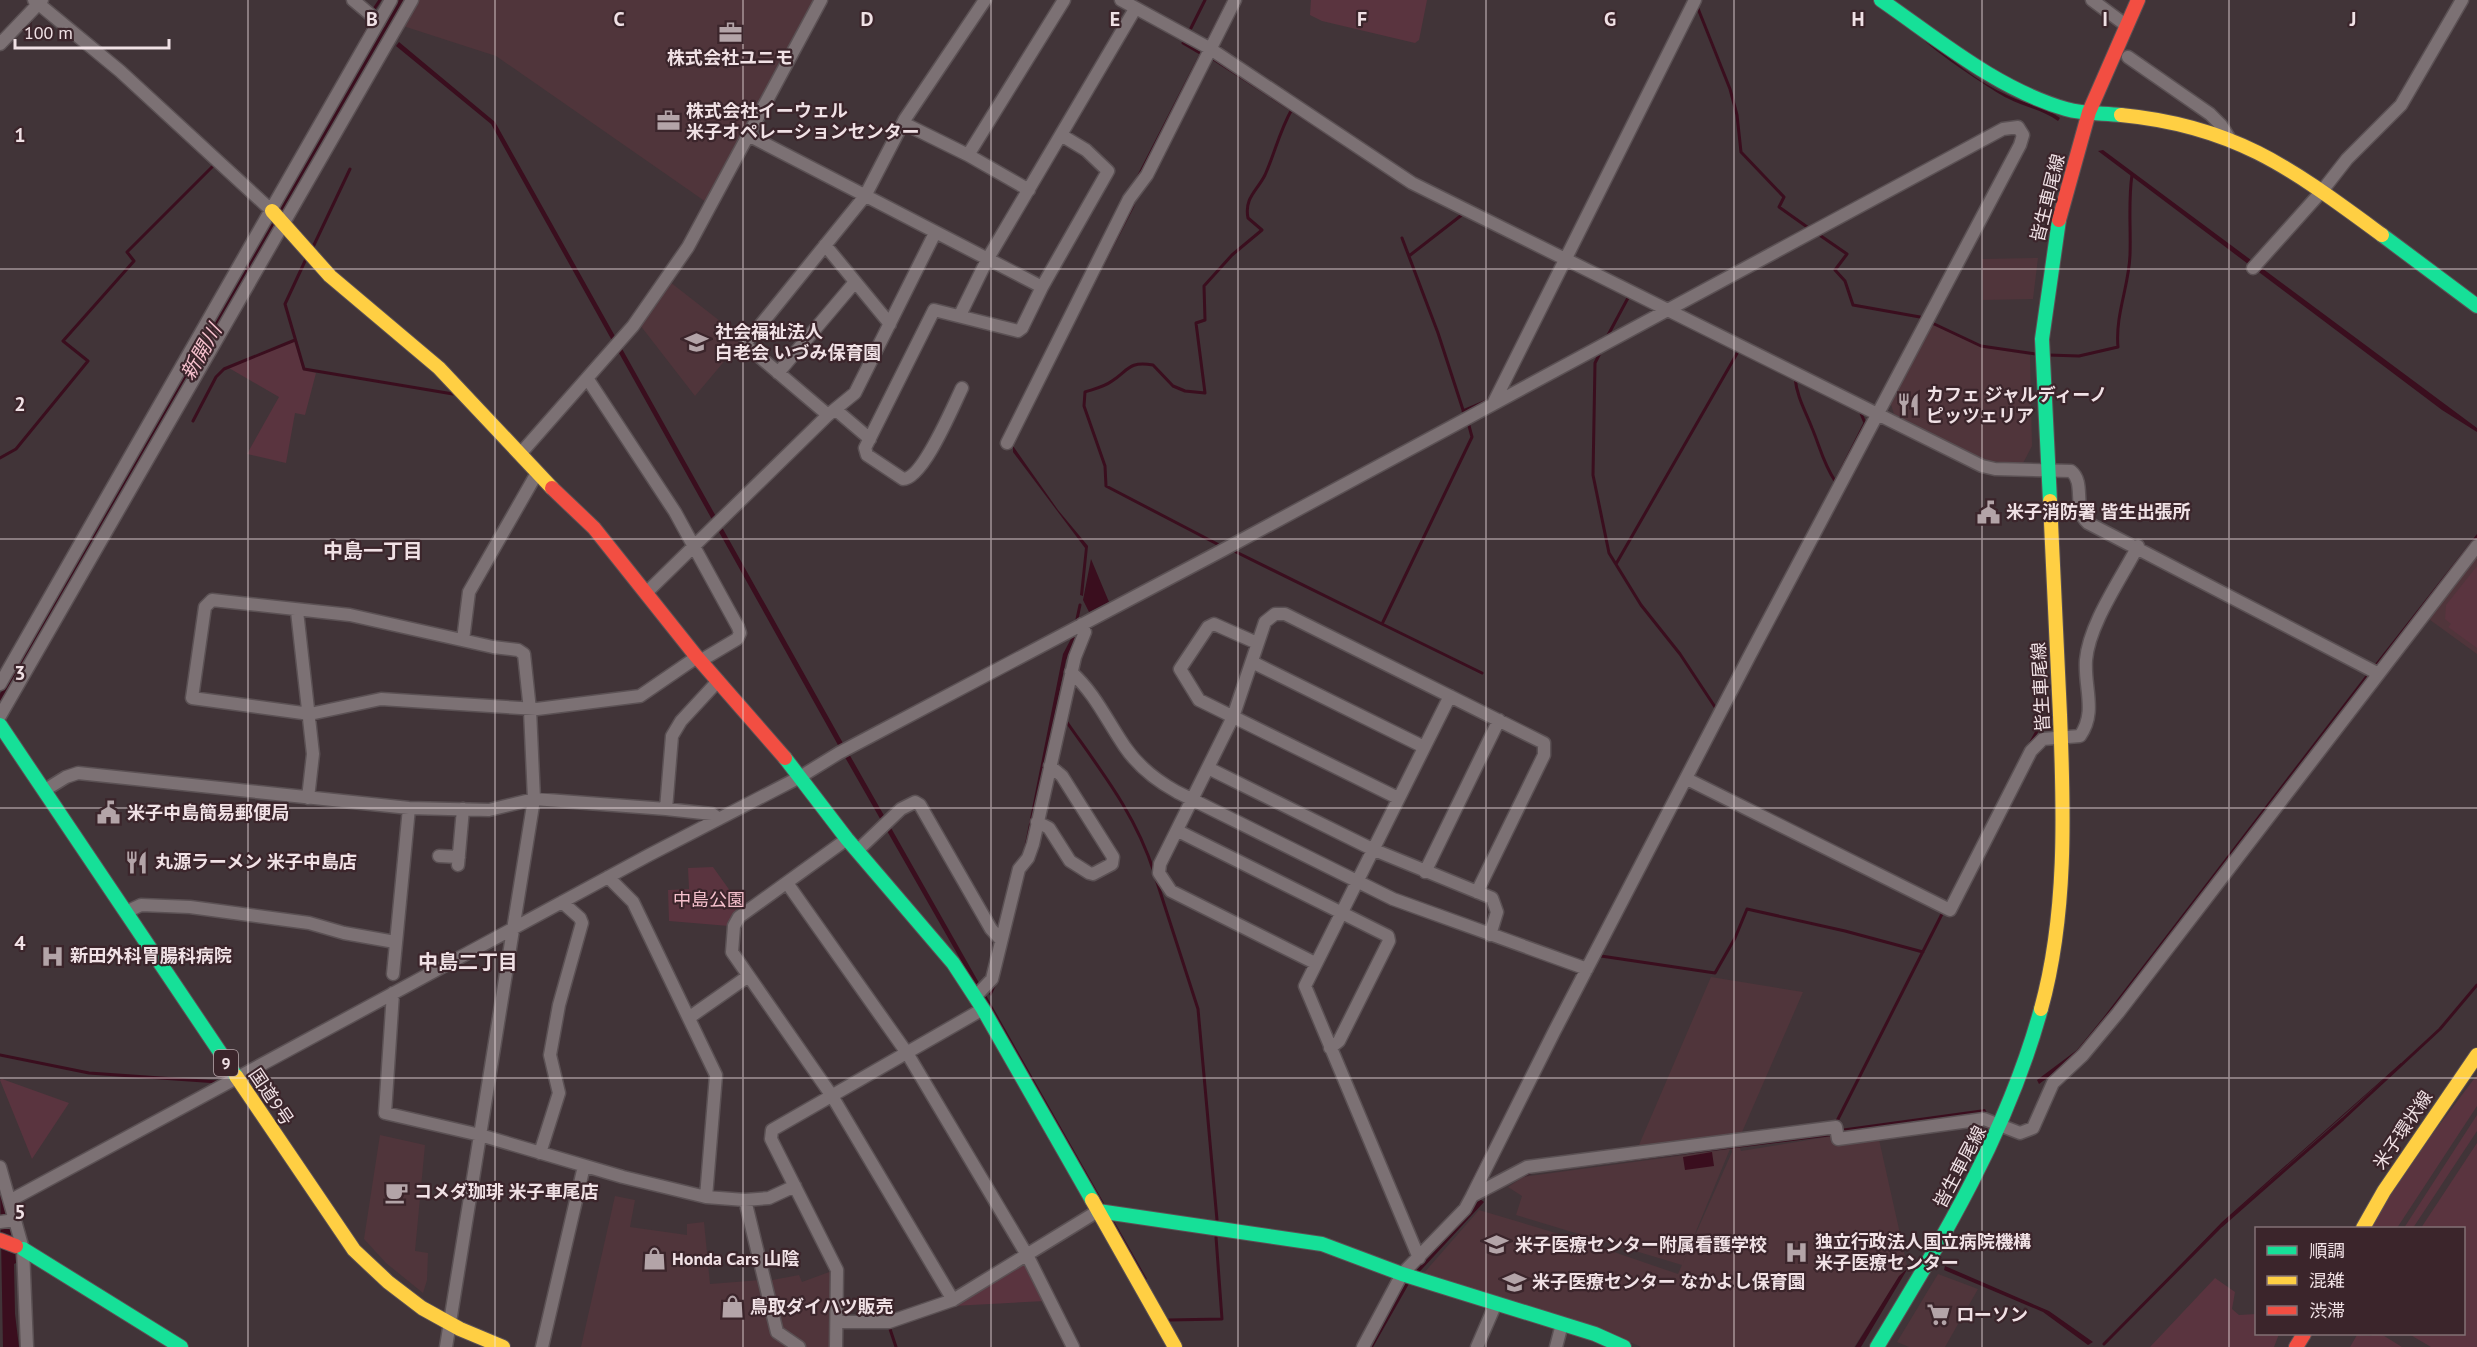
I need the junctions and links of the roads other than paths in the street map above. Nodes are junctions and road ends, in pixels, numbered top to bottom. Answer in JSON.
{"nodes":[{"id":1,"x":353,"y":0,"type":"edge"},
{"id":2,"x":390,"y":0,"type":"edge"},
{"id":3,"x":412,"y":0,"type":"edge"},
{"id":4,"x":821,"y":0,"type":"edge"},
{"id":5,"x":985,"y":0,"type":"edge"},
{"id":6,"x":1064,"y":0,"type":"edge"},
{"id":7,"x":1121,"y":0,"type":"edge"},
{"id":8,"x":1235,"y":0,"type":"edge"},
{"id":9,"x":1695,"y":0,"type":"edge"},
{"id":10,"x":1881,"y":0,"type":"edge"},
{"id":11,"x":2092,"y":0,"type":"edge"},
{"id":12,"x":2138,"y":0,"type":"edge"},
{"id":13,"x":2462,"y":0,"type":"edge"},
{"id":14,"x":38,"y":1,"type":"edge"},
{"id":15,"x":1136,"y":9,"type":"junction"},
{"id":16,"x":386,"y":23,"type":"junction"},
{"id":17,"x":2127,"y":26,"type":"junction"},
{"id":18,"x":0,"y":44,"type":"edge"},
{"id":19,"x":1206,"y":50,"type":"junction"},
{"id":20,"x":2127,"y":57,"type":"dead end"},
{"id":21,"x":2090,"y":112,"type":"junction"},
{"id":22,"x":903,"y":123,"type":"junction"},
{"id":23,"x":748,"y":135,"type":"junction"},
{"id":24,"x":1061,"y":135,"type":"junction"},
{"id":25,"x":2229,"y":138,"type":"junction"},
{"id":26,"x":968,"y":154,"type":"junction"},
{"id":27,"x":1029,"y":190,"type":"junction"},
{"id":28,"x":2322,"y":191,"type":"junction"},
{"id":29,"x":865,"y":196,"type":"junction"},
{"id":30,"x":272,"y":211,"type":"junction"},
{"id":31,"x":281,"y":224,"type":"junction"},
{"id":32,"x":935,"y":233,"type":"junction"},
{"id":33,"x":825,"y":245,"type":"junction"},
{"id":34,"x":1565,"y":258,"type":"junction"},
{"id":35,"x":987,"y":260,"type":"junction"},
{"id":36,"x":2256,"y":264,"type":"dead end"},
{"id":37,"x":855,"y":282,"type":"junction"},
{"id":38,"x":1042,"y":288,"type":"junction"},
{"id":39,"x":2477,"y":306,"type":"edge"},
{"id":40,"x":1667,"y":309,"type":"junction"},
{"id":41,"x":960,"y":315,"type":"junction"},
{"id":42,"x":890,"y":324,"type":"junction"},
{"id":43,"x":778,"y":374,"type":"junction"},
{"id":44,"x":587,"y":378,"type":"junction"},
{"id":45,"x":962,"y":388,"type":"dead end"},
{"id":46,"x":1494,"y":402,"type":"junction"},
{"id":47,"x":1878,"y":412,"type":"junction"},
{"id":48,"x":832,"y":413,"type":"junction"},
{"id":49,"x":870,"y":439,"type":"junction"},
{"id":50,"x":1007,"y":443,"type":"dead end"},
{"id":51,"x":520,"y":453,"type":"junction"},
{"id":52,"x":2048,"y":470,"type":"junction"},
{"id":53,"x":537,"y":473,"type":"junction"},
{"id":54,"x":694,"y":546,"type":"junction"},
{"id":55,"x":2138,"y":546,"type":"junction"},
{"id":56,"x":2477,"y":546,"type":"edge"},
{"id":57,"x":646,"y":593,"type":"junction"},
{"id":58,"x":297,"y":611,"type":"junction"},
{"id":59,"x":1082,"y":624,"type":"junction"},
{"id":60,"x":463,"y":640,"type":"junction"},
{"id":61,"x":1257,"y":643,"type":"junction"},
{"id":62,"x":698,"y":659,"type":"junction"},
{"id":63,"x":1252,"y":662,"type":"junction"},
{"id":64,"x":2372,"y":671,"type":"junction"},
{"id":65,"x":1071,"y":672,"type":"junction"},
{"id":66,"x":718,"y":681,"type":"junction"},
{"id":67,"x":0,"y":684,"type":"edge"},
{"id":68,"x":1450,"y":696,"type":"junction"},
{"id":69,"x":530,"y":710,"type":"junction"},
{"id":70,"x":310,"y":714,"type":"junction"},
{"id":71,"x":0,"y":716,"type":"edge"},
{"id":72,"x":1233,"y":717,"type":"junction"},
{"id":73,"x":1499,"y":720,"type":"junction"},
{"id":74,"x":0,"y":725,"type":"edge"},
{"id":75,"x":2061,"y":736,"type":"junction"},
{"id":76,"x":1424,"y":747,"type":"junction"},
{"id":77,"x":1050,"y":766,"type":"junction"},
{"id":78,"x":1208,"y":768,"type":"junction"},
{"id":79,"x":800,"y":777,"type":"junction"},
{"id":80,"x":1687,"y":779,"type":"junction"},
{"id":81,"x":45,"y":790,"type":"junction"},
{"id":82,"x":308,"y":798,"type":"junction"},
{"id":83,"x":1398,"y":798,"type":"junction"},
{"id":84,"x":534,"y":799,"type":"junction"},
{"id":85,"x":1192,"y":800,"type":"junction"},
{"id":86,"x":409,"y":808,"type":"junction"},
{"id":87,"x":463,"y":809,"type":"junction"},
{"id":88,"x":666,"y":809,"type":"junction"},
{"id":89,"x":719,"y":819,"type":"junction"},
{"id":90,"x":1037,"y":822,"type":"junction"},
{"id":91,"x":1178,"y":831,"type":"junction"},
{"id":92,"x":848,"y":839,"type":"junction"},
{"id":93,"x":1372,"y":849,"type":"junction"},
{"id":94,"x":858,"y":850,"type":"junction"},
{"id":95,"x":439,"y":856,"type":"dead end"},
{"id":96,"x":1425,"y":872,"type":"junction"},
{"id":97,"x":609,"y":877,"type":"junction"},
{"id":98,"x":1357,"y":881,"type":"junction"},
{"id":99,"x":787,"y":883,"type":"junction"},
{"id":100,"x":1477,"y":892,"type":"junction"},
{"id":101,"x":562,"y":902,"type":"junction"},
{"id":102,"x":126,"y":912,"type":"junction"},
{"id":103,"x":1341,"y":912,"type":"junction"},
{"id":104,"x":513,"y":929,"type":"junction"},
{"id":105,"x":1490,"y":935,"type":"junction"},
{"id":106,"x":1001,"y":940,"type":"junction"},
{"id":107,"x":394,"y":942,"type":"junction"},
{"id":108,"x":1315,"y":963,"type":"junction"},
{"id":109,"x":1587,"y":969,"type":"junction"},
{"id":110,"x":393,"y":974,"type":"dead end"},
{"id":111,"x":747,"y":977,"type":"junction"},
{"id":112,"x":393,"y":993,"type":"junction"},
{"id":113,"x":980,"y":993,"type":"junction"},
{"id":114,"x":983,"y":1009,"type":"junction"},
{"id":115,"x":690,"y":1017,"type":"junction"},
{"id":116,"x":1330,"y":1048,"type":"junction"},
{"id":117,"x":907,"y":1053,"type":"junction"},
{"id":118,"x":2477,"y":1054,"type":"edge"},
{"id":119,"x":235,"y":1077,"type":"junction"},
{"id":120,"x":832,"y":1096,"type":"junction"},
{"id":121,"x":2002,"y":1126,"type":"junction"},
{"id":122,"x":480,"y":1135,"type":"junction"},
{"id":123,"x":540,"y":1153,"type":"junction"},
{"id":124,"x":584,"y":1166,"type":"junction"},
{"id":125,"x":0,"y":1167,"type":"edge"},
{"id":126,"x":795,"y":1186,"type":"junction"},
{"id":127,"x":1473,"y":1196,"type":"junction"},
{"id":128,"x":706,"y":1197,"type":"junction"},
{"id":129,"x":10,"y":1200,"type":"junction"},
{"id":130,"x":745,"y":1200,"type":"junction"},
{"id":131,"x":1098,"y":1211,"type":"junction"},
{"id":132,"x":9,"y":1221,"type":"edge"},
{"id":133,"x":2364,"y":1227,"type":"edge"},
{"id":134,"x":0,"y":1240,"type":"edge"},
{"id":135,"x":20,"y":1248,"type":"junction"},
{"id":136,"x":1027,"y":1255,"type":"junction"},
{"id":137,"x":1419,"y":1258,"type":"junction"},
{"id":138,"x":1402,"y":1274,"type":"junction"},
{"id":139,"x":953,"y":1300,"type":"junction"},
{"id":140,"x":1496,"y":1303,"type":"junction"},
{"id":141,"x":837,"y":1322,"type":"junction"},
{"id":142,"x":1562,"y":1324,"type":"junction"},
{"id":143,"x":449,"y":1325,"type":"junction"},
{"id":144,"x":27,"y":1347,"type":"edge"},
{"id":145,"x":181,"y":1347,"type":"edge"},
{"id":146,"x":446,"y":1347,"type":"edge"},
{"id":147,"x":503,"y":1347,"type":"edge"},
{"id":148,"x":542,"y":1347,"type":"edge"},
{"id":149,"x":799,"y":1347,"type":"edge"},
{"id":150,"x":836,"y":1347,"type":"edge"},
{"id":151,"x":1073,"y":1347,"type":"edge"},
{"id":152,"x":1175,"y":1347,"type":"edge"},
{"id":153,"x":1363,"y":1347,"type":"edge"},
{"id":154,"x":1477,"y":1347,"type":"edge"},
{"id":155,"x":1556,"y":1347,"type":"edge"},
{"id":156,"x":1624,"y":1347,"type":"edge"},
{"id":157,"x":1877,"y":1347,"type":"edge"}],
"edges":[{"from":1,"to":16,"type":"street"},
{"from":2,"to":16,"type":"street"},
{"from":3,"to":16,"type":"street"},
{"from":4,"to":23,"type":"street"},
{"from":5,"to":22,"type":"street"},
{"from":6,"to":26,"type":"street"},
{"from":7,"to":15,"type":"street"},
{"from":8,"to":19,"type":"street"},
{"from":9,"to":34,"type":"street"},
{"from":10,"to":21,"type":"main road"},
{"from":11,"to":17,"type":"street"},
{"from":12,"to":17,"type":"main road","name":"皆生車尾線"},
{"from":13,"to":28,"type":"street"},
{"from":14,"to":18,"type":"street"},
{"from":14,"to":30,"type":"street"},
{"from":15,"to":19,"type":"street"},
{"from":15,"to":24,"type":"street"},
{"from":16,"to":30,"type":"street"},
{"from":16,"to":31,"type":"street"},
{"from":17,"to":21,"type":"main road","name":"皆生車尾線"},
{"from":19,"to":34,"type":"street"},
{"from":19,"to":50,"type":"street"},
{"from":20,"to":25,"type":"street"},
{"from":21,"to":25,"type":"main road"},
{"from":21,"to":52,"type":"main road","name":"皆生車尾線"},
{"from":22,"to":26,"type":"street"},
{"from":22,"to":29,"type":"street"},
{"from":23,"to":29,"type":"street"},
{"from":23,"to":44,"type":"street"},
{"from":24,"to":27,"type":"street"},
{"from":24,"to":38,"type":"street"},
{"from":25,"to":28,"type":"main road"},
{"from":26,"to":27,"type":"street"},
{"from":27,"to":35,"type":"street"},
{"from":28,"to":36,"type":"street"},
{"from":28,"to":39,"type":"main road"},
{"from":29,"to":32,"type":"street"},
{"from":29,"to":33,"type":"street"},
{"from":30,"to":31,"type":"main road"},
{"from":30,"to":67,"type":"street"},
{"from":31,"to":51,"type":"main road"},
{"from":31,"to":71,"type":"street"},
{"from":32,"to":35,"type":"street"},
{"from":32,"to":42,"type":"street"},
{"from":33,"to":37,"type":"street"},
{"from":33,"to":43,"type":"street"},
{"from":34,"to":40,"type":"street"},
{"from":34,"to":46,"type":"street"},
{"from":35,"to":38,"type":"street"},
{"from":35,"to":41,"type":"street"},
{"from":37,"to":42,"type":"street"},
{"from":37,"to":43,"type":"street"},
{"from":38,"to":41,"type":"street"},
{"from":40,"to":46,"type":"street"},
{"from":40,"to":47,"type":"street"},
{"from":40,"to":47,"type":"street"},
{"from":41,"to":49,"type":"street"},
{"from":42,"to":48,"type":"street"},
{"from":43,"to":48,"type":"street"},
{"from":44,"to":51,"type":"street"},
{"from":44,"to":54,"type":"street"},
{"from":45,"to":49,"type":"street"},
{"from":46,"to":59,"type":"street"},
{"from":47,"to":52,"type":"street"},
{"from":47,"to":80,"type":"street"},
{"from":48,"to":49,"type":"street"},
{"from":48,"to":54,"type":"street"},
{"from":51,"to":53,"type":"main road"},
{"from":52,"to":55,"type":"street"},
{"from":52,"to":75,"type":"main road","name":"皆生車尾線"},
{"from":53,"to":57,"type":"main road"},
{"from":53,"to":60,"type":"street"},
{"from":54,"to":57,"type":"street"},
{"from":54,"to":62,"type":"street"},
{"from":55,"to":64,"type":"street"},
{"from":55,"to":75,"type":"street"},
{"from":56,"to":64,"type":"street"},
{"from":57,"to":62,"type":"main road"},
{"from":58,"to":60,"type":"street"},
{"from":58,"to":70,"type":"street"},
{"from":58,"to":70,"type":"street"},
{"from":59,"to":65,"type":"street"},
{"from":59,"to":79,"type":"street"},
{"from":60,"to":69,"type":"street"},
{"from":61,"to":63,"type":"street"},
{"from":61,"to":68,"type":"street"},
{"from":61,"to":72,"type":"street"},
{"from":62,"to":66,"type":"main road"},
{"from":62,"to":69,"type":"street"},
{"from":63,"to":72,"type":"street"},
{"from":63,"to":76,"type":"street"},
{"from":64,"to":121,"type":"street"},
{"from":65,"to":77,"type":"street"},
{"from":65,"to":85,"type":"street"},
{"from":66,"to":79,"type":"main road"},
{"from":66,"to":88,"type":"street"},
{"from":68,"to":73,"type":"street"},
{"from":68,"to":76,"type":"street"},
{"from":69,"to":70,"type":"street"},
{"from":69,"to":84,"type":"street"},
{"from":70,"to":82,"type":"street"},
{"from":72,"to":78,"type":"street"},
{"from":72,"to":83,"type":"street"},
{"from":73,"to":96,"type":"street"},
{"from":73,"to":100,"type":"street"},
{"from":74,"to":81,"type":"main road","name":"国道9号","number":"9"},
{"from":75,"to":80,"type":"street"},
{"from":75,"to":121,"type":"main road","name":"皆生車尾線"},
{"from":76,"to":83,"type":"street"},
{"from":77,"to":90,"type":"street"},
{"from":77,"to":90,"type":"street"},
{"from":78,"to":85,"type":"street"},
{"from":78,"to":93,"type":"street"},
{"from":79,"to":89,"type":"street"},
{"from":79,"to":92,"type":"main road"},
{"from":80,"to":109,"type":"street"},
{"from":81,"to":82,"type":"street"},
{"from":81,"to":102,"type":"main road","name":"国道9号","number":"9"},
{"from":82,"to":86,"type":"street"},
{"from":83,"to":93,"type":"street"},
{"from":84,"to":87,"type":"street"},
{"from":84,"to":88,"type":"street"},
{"from":84,"to":104,"type":"street"},
{"from":85,"to":91,"type":"street"},
{"from":85,"to":98,"type":"street"},
{"from":86,"to":87,"type":"street"},
{"from":86,"to":107,"type":"street"},
{"from":87,"to":95,"type":"street"},
{"from":88,"to":89,"type":"street"},
{"from":89,"to":97,"type":"street"},
{"from":90,"to":106,"type":"street"},
{"from":91,"to":103,"type":"street"},
{"from":91,"to":108,"type":"street"},
{"from":92,"to":94,"type":"main road"},
{"from":92,"to":99,"type":"street"},
{"from":93,"to":96,"type":"street"},
{"from":93,"to":98,"type":"street"},
{"from":94,"to":106,"type":"street"},
{"from":94,"to":113,"type":"main road"},
{"from":96,"to":100,"type":"street"},
{"from":97,"to":101,"type":"street"},
{"from":97,"to":115,"type":"street"},
{"from":98,"to":103,"type":"street"},
{"from":98,"to":105,"type":"street"},
{"from":99,"to":111,"type":"street"},
{"from":99,"to":117,"type":"street"},
{"from":100,"to":105,"type":"street"},
{"from":101,"to":104,"type":"street"},
{"from":101,"to":123,"type":"street"},
{"from":102,"to":107,"type":"street"},
{"from":102,"to":119,"type":"main road","name":"国道9号","number":"9"},
{"from":103,"to":108,"type":"street"},
{"from":103,"to":116,"type":"street"},
{"from":104,"to":112,"type":"street"},
{"from":104,"to":122,"type":"street"},
{"from":105,"to":109,"type":"street"},
{"from":106,"to":113,"type":"street"},
{"from":107,"to":110,"type":"street"},
{"from":108,"to":116,"type":"street"},
{"from":109,"to":127,"type":"street"},
{"from":111,"to":115,"type":"street"},
{"from":111,"to":120,"type":"street"},
{"from":112,"to":119,"type":"street"},
{"from":112,"to":122,"type":"street"},
{"from":113,"to":114,"type":"main road"},
{"from":114,"to":117,"type":"street"},
{"from":114,"to":131,"type":"main road"},
{"from":115,"to":128,"type":"street"},
{"from":116,"to":137,"type":"street"},
{"from":117,"to":120,"type":"street"},
{"from":117,"to":136,"type":"street"},
{"from":118,"to":133,"type":"main road","name":"米子環状線"},
{"from":119,"to":129,"type":"street"},
{"from":119,"to":143,"type":"main road","name":"国道9号","number":"9"},
{"from":120,"to":126,"type":"street"},
{"from":120,"to":139,"type":"street"},
{"from":121,"to":127,"type":"street"},
{"from":121,"to":157,"type":"main road","name":"皆生車尾線"},
{"from":122,"to":123,"type":"street"},
{"from":122,"to":143,"type":"street"},
{"from":123,"to":124,"type":"street"},
{"from":124,"to":128,"type":"street"},
{"from":124,"to":148,"type":"street"},
{"from":125,"to":129,"type":"street"},
{"from":126,"to":130,"type":"street"},
{"from":126,"to":141,"type":"street"},
{"from":127,"to":137,"type":"street"},
{"from":128,"to":130,"type":"street"},
{"from":129,"to":132,"type":"street"},
{"from":130,"to":149,"type":"street"},
{"from":131,"to":136,"type":"street"},
{"from":131,"to":138,"type":"main road"},
{"from":131,"to":152,"type":"main road"},
{"from":132,"to":135,"type":"street"},
{"from":134,"to":135,"type":"main road"},
{"from":135,"to":144,"type":"street"},
{"from":135,"to":145,"type":"main road"},
{"from":136,"to":139,"type":"street"},
{"from":136,"to":151,"type":"street"},
{"from":137,"to":138,"type":"street"},
{"from":138,"to":140,"type":"main road"},
{"from":138,"to":153,"type":"street"},
{"from":139,"to":141,"type":"street"},
{"from":140,"to":142,"type":"main road"},
{"from":140,"to":154,"type":"street"},
{"from":141,"to":150,"type":"street"},
{"from":142,"to":155,"type":"street"},
{"from":142,"to":156,"type":"main road"},
{"from":143,"to":146,"type":"street"},
{"from":143,"to":147,"type":"main road","name":"国道9号","number":"9"}]}
